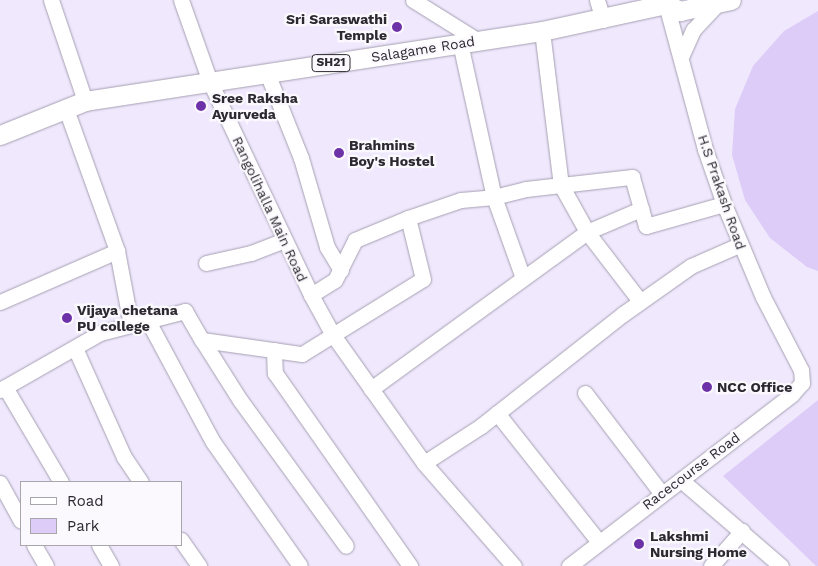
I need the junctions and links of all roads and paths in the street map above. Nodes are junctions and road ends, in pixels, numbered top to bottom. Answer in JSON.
{"nodes":[{"id":1,"x":51,"y":0,"type":"edge"},
{"id":2,"x":182,"y":0,"type":"edge"},
{"id":3,"x":413,"y":0,"type":"edge"},
{"id":4,"x":597,"y":0,"type":"edge"},
{"id":5,"x":724,"y":1,"type":"edge"},
{"id":6,"x":668,"y":2,"type":"edge"},
{"id":7,"x":603,"y":20,"type":"junction"},
{"id":8,"x":542,"y":32,"type":"junction"},
{"id":9,"x":469,"y":41,"type":"junction"},
{"id":10,"x":681,"y":57,"type":"junction"},
{"id":11,"x":268,"y":73,"type":"junction"},
{"id":12,"x":210,"y":82,"type":"junction"},
{"id":13,"x":85,"y":101,"type":"junction"},
{"id":14,"x":66,"y":109,"type":"junction"},
{"id":15,"x":0,"y":135,"type":"edge"},
{"id":16,"x":561,"y":185,"type":"junction"},
{"id":17,"x":494,"y":197,"type":"junction"},
{"id":18,"x":724,"y":204,"type":"junction"},
{"id":19,"x":641,"y":209,"type":"junction"},
{"id":20,"x":408,"y":218,"type":"junction"},
{"id":21,"x":586,"y":232,"type":"junction"},
{"id":22,"x":285,"y":240,"type":"junction"},
{"id":23,"x":739,"y":245,"type":"junction"},
{"id":24,"x":117,"y":251,"type":"junction"},
{"id":25,"x":206,"y":263,"type":"dead end"},
{"id":26,"x":341,"y":270,"type":"junction"},
{"id":27,"x":523,"y":278,"type":"junction"},
{"id":28,"x":311,"y":296,"type":"junction"},
{"id":29,"x":0,"y":302,"type":"edge"},
{"id":30,"x":640,"y":302,"type":"junction"},
{"id":31,"x":148,"y":321,"type":"junction"},
{"id":32,"x":131,"y":325,"type":"junction"},
{"id":33,"x":333,"y":335,"type":"junction"},
{"id":34,"x":202,"y":340,"type":"junction"},
{"id":35,"x":75,"y":348,"type":"junction"},
{"id":36,"x":274,"y":350,"type":"junction"},
{"id":37,"x":802,"y":370,"type":"joint"},
{"id":38,"x":2,"y":388,"type":"edge"},
{"id":39,"x":371,"y":389,"type":"junction"},
{"id":40,"x":585,"y":392,"type":"dead end"},
{"id":41,"x":497,"y":413,"type":"junction"},
{"id":42,"x":424,"y":463,"type":"junction"},
{"id":43,"x":681,"y":480,"type":"junction"},
{"id":44,"x":60,"y":481,"type":"edge"},
{"id":45,"x":140,"y":481,"type":"edge"},
{"id":46,"x":0,"y":484,"type":"edge"},
{"id":47,"x":662,"y":494,"type":"junction"},
{"id":48,"x":20,"y":519,"type":"edge"},
{"id":49,"x":742,"y":531,"type":"junction"},
{"id":50,"x":182,"y":541,"type":"edge"},
{"id":51,"x":599,"y":542,"type":"junction"},
{"id":52,"x":35,"y":546,"type":"edge"},
{"id":53,"x":100,"y":546,"type":"edge"},
{"id":54,"x":346,"y":546,"type":"dead end"},
{"id":55,"x":46,"y":566,"type":"edge"},
{"id":56,"x":111,"y":566,"type":"edge"},
{"id":57,"x":199,"y":566,"type":"edge"},
{"id":58,"x":300,"y":566,"type":"edge"},
{"id":59,"x":410,"y":566,"type":"edge"},
{"id":60,"x":514,"y":566,"type":"edge"},
{"id":61,"x":569,"y":566,"type":"edge"},
{"id":62,"x":711,"y":566,"type":"edge"},
{"id":63,"x":780,"y":566,"type":"edge"}],
"edges":[{"from":1,"to":13,"type":"street"},
{"from":2,"to":12,"type":"street","name":"Rangolihalla Main Road"},
{"from":3,"to":9,"type":"street"},
{"from":4,"to":7,"type":"street"},
{"from":5,"to":6,"type":"main road","name":"Salagame Road","number":"SH21"},
{"from":5,"to":10,"type":"street"},
{"from":6,"to":7,"type":"main road","name":"Salagame Road","number":"SH21"},
{"from":6,"to":10,"type":"street","name":"H.S Prakash Road"},
{"from":7,"to":8,"type":"main road","name":"Salagame Road","number":"SH21"},
{"from":8,"to":9,"type":"main road","name":"Salagame Road","number":"SH21"},
{"from":8,"to":16,"type":"street"},
{"from":9,"to":11,"type":"main road","name":"Salagame Road","number":"SH21"},
{"from":9,"to":17,"type":"street"},
{"from":10,"to":18,"type":"street","name":"H.S Prakash Road"},
{"from":11,"to":12,"type":"main road","name":"Salagame Road","number":"SH21"},
{"from":11,"to":26,"type":"street"},
{"from":12,"to":13,"type":"main road","name":"Salagame Road","number":"SH21"},
{"from":12,"to":22,"type":"street","name":"Rangolihalla Main Road"},
{"from":13,"to":14,"type":"main road","name":"Salagame Road","number":"SH21"},
{"from":14,"to":15,"type":"main road","name":"Salagame Road","number":"SH21"},
{"from":14,"to":24,"type":"street"},
{"from":16,"to":17,"type":"street"},
{"from":16,"to":19,"type":"street"},
{"from":16,"to":21,"type":"street"},
{"from":17,"to":20,"type":"street"},
{"from":17,"to":27,"type":"street"},
{"from":18,"to":19,"type":"street"},
{"from":18,"to":23,"type":"street","name":"H.S Prakash Road"},
{"from":19,"to":21,"type":"street"},
{"from":20,"to":26,"type":"street"},
{"from":20,"to":33,"type":"street"},
{"from":21,"to":27,"type":"street"},
{"from":21,"to":30,"type":"street"},
{"from":22,"to":25,"type":"street"},
{"from":22,"to":28,"type":"street","name":"Rangolihalla Main Road"},
{"from":23,"to":30,"type":"street"},
{"from":23,"to":37,"type":"street","name":"H.S Prakash Road"},
{"from":24,"to":29,"type":"street"},
{"from":24,"to":32,"type":"street"},
{"from":26,"to":28,"type":"street"},
{"from":27,"to":39,"type":"street"},
{"from":28,"to":33,"type":"street","name":"Rangolihalla Main Road"},
{"from":30,"to":41,"type":"street"},
{"from":31,"to":32,"type":"street"},
{"from":31,"to":34,"type":"street"},
{"from":31,"to":58,"type":"street"},
{"from":32,"to":35,"type":"street"},
{"from":33,"to":36,"type":"street"},
{"from":33,"to":39,"type":"street","name":"Rangolihalla Main Road"},
{"from":34,"to":36,"type":"street"},
{"from":34,"to":54,"type":"street"},
{"from":35,"to":38,"type":"street"},
{"from":35,"to":45,"type":"street"},
{"from":36,"to":59,"type":"street"},
{"from":37,"to":43,"type":"street","name":"Racecourse Road"},
{"from":38,"to":44,"type":"street"},
{"from":39,"to":42,"type":"street","name":"Rangolihalla Main Road"},
{"from":40,"to":47,"type":"street"},
{"from":41,"to":42,"type":"street"},
{"from":41,"to":51,"type":"street"},
{"from":42,"to":60,"type":"street","name":"Rangolihalla Main Road"},
{"from":43,"to":47,"type":"street","name":"Racecourse Road"},
{"from":43,"to":49,"type":"street"},
{"from":46,"to":48,"type":"street"},
{"from":47,"to":51,"type":"street","name":"Racecourse Road"},
{"from":49,"to":62,"type":"street"},
{"from":49,"to":63,"type":"street"},
{"from":50,"to":57,"type":"street"},
{"from":51,"to":61,"type":"street","name":"Racecourse Road"},
{"from":52,"to":55,"type":"street"},
{"from":53,"to":56,"type":"street"}]}
